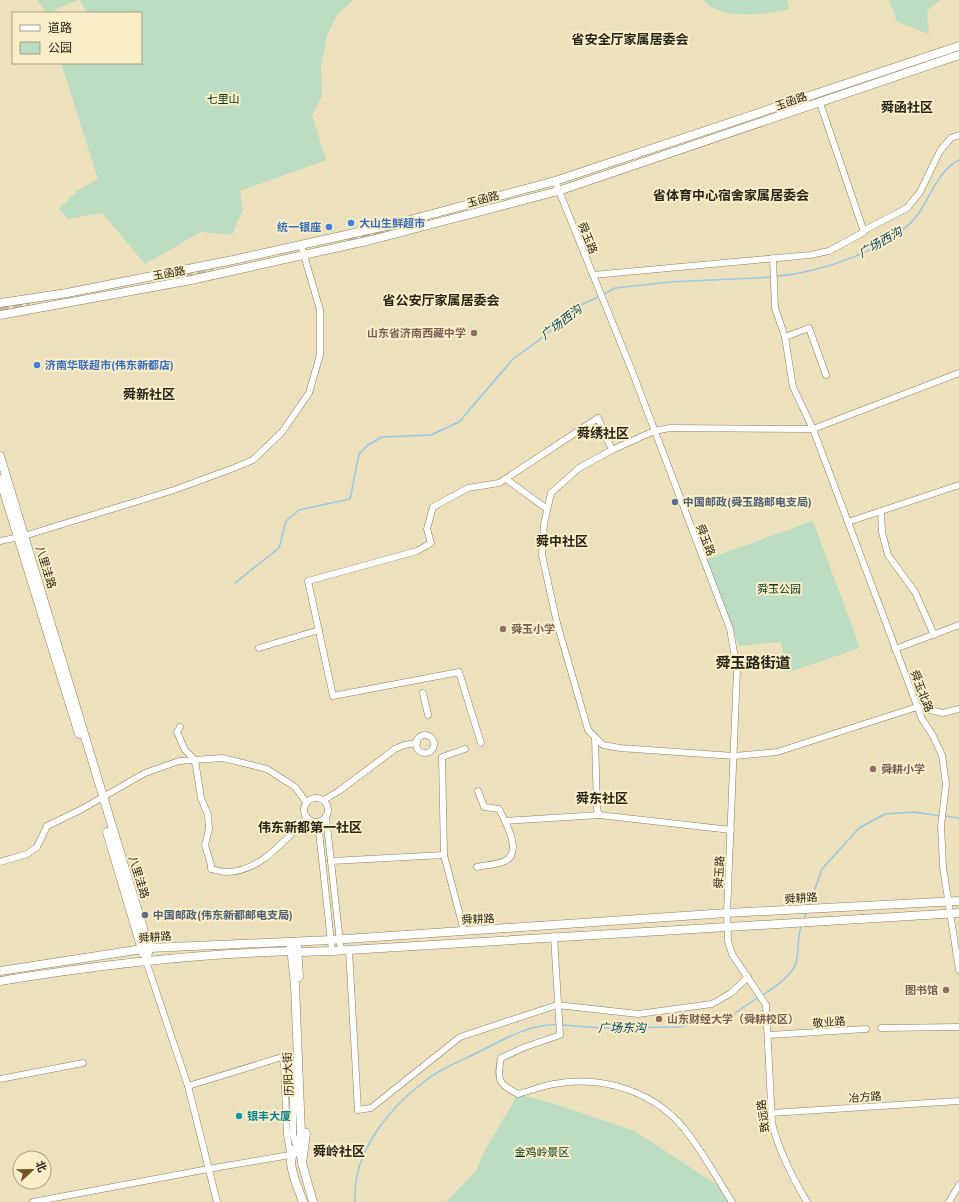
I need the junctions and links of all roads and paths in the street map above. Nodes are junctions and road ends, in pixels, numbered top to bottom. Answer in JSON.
{"nodes":[{"id":1,"x":959,"y":46,"type":"edge"},
{"id":2,"x":959,"y":55,"type":"edge"},
{"id":3,"x":820,"y":103,"type":"junction"},
{"id":4,"x":959,"y":135,"type":"edge"},
{"id":5,"x":555,"y":181,"type":"junction"},
{"id":6,"x":558,"y":191,"type":"junction"},
{"id":7,"x":865,"y":230,"type":"dead end"},
{"id":8,"x":301,"y":245,"type":"junction"},
{"id":9,"x":304,"y":255,"type":"junction"},
{"id":10,"x":773,"y":258,"type":"junction"},
{"id":11,"x":593,"y":275,"type":"junction"},
{"id":12,"x":0,"y":303,"type":"edge"},
{"id":13,"x":0,"y":315,"type":"edge"},
{"id":14,"x":785,"y":337,"type":"junction"},
{"id":15,"x":959,"y":372,"type":"edge"},
{"id":16,"x":826,"y":375,"type":"dead end"},
{"id":17,"x":813,"y":429,"type":"junction"},
{"id":18,"x":654,"y":431,"type":"junction"},
{"id":19,"x":612,"y":450,"type":"junction"},
{"id":20,"x":0,"y":456,"type":"edge"},
{"id":21,"x":0,"y":479,"type":"edge"},
{"id":22,"x":506,"y":479,"type":"junction"},
{"id":23,"x":959,"y":485,"type":"edge"},
{"id":24,"x":547,"y":509,"type":"junction"},
{"id":25,"x":881,"y":511,"type":"junction"},
{"id":26,"x":848,"y":522,"type":"junction"},
{"id":27,"x":21,"y":536,"type":"junction"},
{"id":28,"x":0,"y":541,"type":"edge"},
{"id":29,"x":959,"y":625,"type":"edge"},
{"id":30,"x":318,"y":630,"type":"junction"},
{"id":31,"x":934,"y":635,"type":"junction"},
{"id":32,"x":259,"y":648,"type":"dead end"},
{"id":33,"x":895,"y":649,"type":"junction"},
{"id":34,"x":424,"y":693,"type":"dead end"},
{"id":35,"x":918,"y":708,"type":"junction"},
{"id":36,"x":959,"y":709,"type":"edge"},
{"id":37,"x":428,"y":716,"type":"dead end"},
{"id":38,"x":180,"y":726,"type":"dead end"},
{"id":39,"x":595,"y":737,"type":"junction"},
{"id":40,"x":417,"y":743,"type":"junction"},
{"id":41,"x":482,"y":743,"type":"dead end"},
{"id":42,"x":434,"y":747,"type":"junction"},
{"id":43,"x":465,"y":749,"type":"dead end"},
{"id":44,"x":734,"y":756,"type":"junction"},
{"id":45,"x":442,"y":757,"type":"junction"},
{"id":46,"x":194,"y":760,"type":"junction"},
{"id":47,"x":478,"y":791,"type":"dead end"},
{"id":48,"x":100,"y":798,"type":"junction"},
{"id":49,"x":324,"y":800,"type":"junction"},
{"id":50,"x":306,"y":802,"type":"junction"},
{"id":51,"x":599,"y":815,"type":"junction"},
{"id":52,"x":326,"y":817,"type":"junction"},
{"id":53,"x":307,"y":818,"type":"junction"},
{"id":54,"x":505,"y":821,"type":"junction"},
{"id":55,"x":318,"y":822,"type":"junction"},
{"id":56,"x":731,"y":830,"type":"junction"},
{"id":57,"x":444,"y":855,"type":"junction"},
{"id":58,"x":331,"y":861,"type":"junction"},
{"id":59,"x":0,"y":862,"type":"edge"},
{"id":60,"x":477,"y":868,"type":"dead end"},
{"id":61,"x":948,"y":901,"type":"junction"},
{"id":62,"x":959,"y":901,"type":"edge"},
{"id":63,"x":727,"y":913,"type":"junction"},
{"id":64,"x":949,"y":913,"type":"junction"},
{"id":65,"x":959,"y":913,"type":"edge"},
{"id":66,"x":727,"y":926,"type":"junction"},
{"id":67,"x":464,"y":930,"type":"junction"},
{"id":68,"x":554,"y":936,"type":"junction"},
{"id":69,"x":340,"y":939,"type":"junction"},
{"id":70,"x":331,"y":940,"type":"junction"},
{"id":71,"x":294,"y":942,"type":"junction"},
{"id":72,"x":145,"y":948,"type":"junction"},
{"id":73,"x":345,"y":950,"type":"junction"},
{"id":74,"x":332,"y":951,"type":"junction"},
{"id":75,"x":295,"y":952,"type":"junction"},
{"id":76,"x":146,"y":961,"type":"junction"},
{"id":77,"x":959,"y":970,"type":"edge"},
{"id":78,"x":0,"y":971,"type":"edge"},
{"id":79,"x":748,"y":977,"type":"junction"},
{"id":80,"x":0,"y":981,"type":"edge"},
{"id":81,"x":557,"y":1005,"type":"junction"},
{"id":82,"x":959,"y":1027,"type":"edge"},
{"id":83,"x":881,"y":1028,"type":"dead end"},
{"id":84,"x":866,"y":1029,"type":"dead end"},
{"id":85,"x":769,"y":1035,"type":"junction"},
{"id":86,"x":83,"y":1063,"type":"dead end"},
{"id":87,"x":0,"y":1079,"type":"edge"},
{"id":88,"x":188,"y":1086,"type":"junction"},
{"id":89,"x":959,"y":1101,"type":"edge"},
{"id":90,"x":771,"y":1113,"type":"junction"},
{"id":91,"x":293,"y":1155,"type":"junction"},
{"id":92,"x":302,"y":1164,"type":"junction"},
{"id":93,"x":208,"y":1169,"type":"junction"},
{"id":94,"x":959,"y":1185,"type":"edge"},
{"id":95,"x":33,"y":1202,"type":"edge"},
{"id":96,"x":217,"y":1202,"type":"edge"},
{"id":97,"x":303,"y":1202,"type":"edge"},
{"id":98,"x":313,"y":1202,"type":"edge"},
{"id":99,"x":732,"y":1202,"type":"edge"},
{"id":100,"x":807,"y":1202,"type":"edge"},
{"id":101,"x":949,"y":1202,"type":"edge"}],
"edges":[{"from":1,"to":5,"type":"main road","name":"玉函路"},
{"from":2,"to":3,"type":"main road","name":"玉函路"},
{"from":3,"to":6,"type":"main road","name":"玉函路"},
{"from":3,"to":10,"type":"street"},
{"from":4,"to":7,"type":"street"},
{"from":5,"to":6,"type":"street","name":"舜玉路"},
{"from":5,"to":8,"type":"main road","name":"玉函路"},
{"from":6,"to":9,"type":"main road","name":"玉函路"},
{"from":6,"to":11,"type":"street","name":"舜玉路"},
{"from":8,"to":9,"type":"street"},
{"from":8,"to":12,"type":"main road","name":"玉函路"},
{"from":9,"to":13,"type":"main road","name":"玉函路"},
{"from":9,"to":27,"type":"street"},
{"from":10,"to":11,"type":"street"},
{"from":10,"to":14,"type":"street","name":"舜玉北路"},
{"from":11,"to":18,"type":"street","name":"舜玉路"},
{"from":14,"to":16,"type":"street"},
{"from":14,"to":17,"type":"street","name":"舜玉北路"},
{"from":15,"to":17,"type":"street"},
{"from":17,"to":18,"type":"street"},
{"from":17,"to":26,"type":"street","name":"舜玉北路"},
{"from":18,"to":19,"type":"street"},
{"from":18,"to":44,"type":"street","name":"舜玉路"},
{"from":19,"to":22,"type":"street"},
{"from":19,"to":24,"type":"street"},
{"from":20,"to":27,"type":"main road","name":"八里洼路"},
{"from":21,"to":27,"type":"main road","name":"八里洼路"},
{"from":22,"to":24,"type":"street"},
{"from":22,"to":30,"type":"street"},
{"from":23,"to":25,"type":"street"},
{"from":24,"to":39,"type":"street"},
{"from":25,"to":26,"type":"street"},
{"from":25,"to":31,"type":"street"},
{"from":26,"to":33,"type":"street","name":"舜玉北路"},
{"from":27,"to":28,"type":"street"},
{"from":27,"to":48,"type":"main road","name":"八里洼路"},
{"from":29,"to":31,"type":"street"},
{"from":30,"to":32,"type":"street"},
{"from":30,"to":41,"type":"street"},
{"from":31,"to":33,"type":"street"},
{"from":33,"to":35,"type":"street","name":"舜玉北路"},
{"from":34,"to":37,"type":"street"},
{"from":35,"to":36,"type":"street"},
{"from":35,"to":44,"type":"street"},
{"from":35,"to":61,"type":"street","name":"舜玉北路"},
{"from":38,"to":46,"type":"street"},
{"from":39,"to":44,"type":"street"},
{"from":39,"to":51,"type":"street"},
{"from":40,"to":42,"type":"street"},
{"from":40,"to":42,"type":"street"},
{"from":40,"to":49,"type":"street"},
{"from":42,"to":45,"type":"street"},
{"from":43,"to":45,"type":"street"},
{"from":44,"to":56,"type":"street","name":"舜玉路"},
{"from":45,"to":57,"type":"street"},
{"from":46,"to":48,"type":"street"},
{"from":46,"to":50,"type":"street"},
{"from":46,"to":53,"type":"street"},
{"from":47,"to":54,"type":"street"},
{"from":48,"to":59,"type":"street"},
{"from":48,"to":72,"type":"main road","name":"八里洼路"},
{"from":49,"to":50,"type":"street"},
{"from":49,"to":52,"type":"street"},
{"from":50,"to":53,"type":"street"},
{"from":51,"to":54,"type":"street"},
{"from":51,"to":56,"type":"street"},
{"from":52,"to":55,"type":"street"},
{"from":52,"to":58,"type":"street"},
{"from":53,"to":55,"type":"street"},
{"from":54,"to":60,"type":"street"},
{"from":55,"to":70,"type":"street"},
{"from":56,"to":63,"type":"street","name":"舜玉路"},
{"from":57,"to":58,"type":"street"},
{"from":57,"to":67,"type":"street"},
{"from":58,"to":69,"type":"street"},
{"from":61,"to":62,"type":"main road","name":"舜耕路"},
{"from":61,"to":63,"type":"main road","name":"舜耕路"},
{"from":61,"to":64,"type":"street","name":"舜玉北路"},
{"from":63,"to":66,"type":"street","name":"舜玉路"},
{"from":63,"to":67,"type":"main road","name":"舜耕路"},
{"from":64,"to":65,"type":"main road","name":"舜耕路"},
{"from":64,"to":66,"type":"main road","name":"舜耕路"},
{"from":64,"to":77,"type":"street","name":"舜玉北路"},
{"from":66,"to":68,"type":"main road","name":"舜耕路"},
{"from":66,"to":79,"type":"street","name":"舜玉路"},
{"from":67,"to":69,"type":"main road","name":"舜耕路"},
{"from":68,"to":73,"type":"main road","name":"舜耕路"},
{"from":68,"to":81,"type":"street"},
{"from":69,"to":70,"type":"main road","name":"舜耕路"},
{"from":69,"to":73,"type":"street"},
{"from":70,"to":71,"type":"main road","name":"舜耕路"},
{"from":70,"to":74,"type":"street"},
{"from":71,"to":72,"type":"main road","name":"舜耕路"},
{"from":71,"to":75,"type":"main road","name":"历阳大街"},
{"from":72,"to":76,"type":"main road","name":"八里洼路"},
{"from":72,"to":78,"type":"main road","name":"舜耕路"},
{"from":73,"to":74,"type":"main road","name":"舜耕路"},
{"from":73,"to":81,"type":"street"},
{"from":74,"to":75,"type":"main road","name":"舜耕路"},
{"from":75,"to":76,"type":"main road","name":"舜耕路"},
{"from":75,"to":91,"type":"main road","name":"历阳大街"},
{"from":75,"to":92,"type":"main road","name":"历阳大街"},
{"from":76,"to":80,"type":"main road","name":"舜耕路"},
{"from":76,"to":88,"type":"street"},
{"from":79,"to":81,"type":"street"},
{"from":79,"to":85,"type":"street","name":"致远路"},
{"from":81,"to":99,"type":"street"},
{"from":82,"to":83,"type":"street"},
{"from":84,"to":85,"type":"street","name":"敬业路"},
{"from":85,"to":90,"type":"street","name":"致远路"},
{"from":86,"to":87,"type":"street"},
{"from":88,"to":91,"type":"street"},
{"from":88,"to":93,"type":"street"},
{"from":89,"to":90,"type":"street","name":"冶方路"},
{"from":90,"to":100,"type":"street","name":"致远路"},
{"from":91,"to":92,"type":"street"},
{"from":91,"to":93,"type":"street"},
{"from":91,"to":97,"type":"main road"},
{"from":92,"to":98,"type":"main road","name":"历阳大街"},
{"from":93,"to":95,"type":"street"},
{"from":93,"to":96,"type":"street"},
{"from":94,"to":101,"type":"street"}]}
